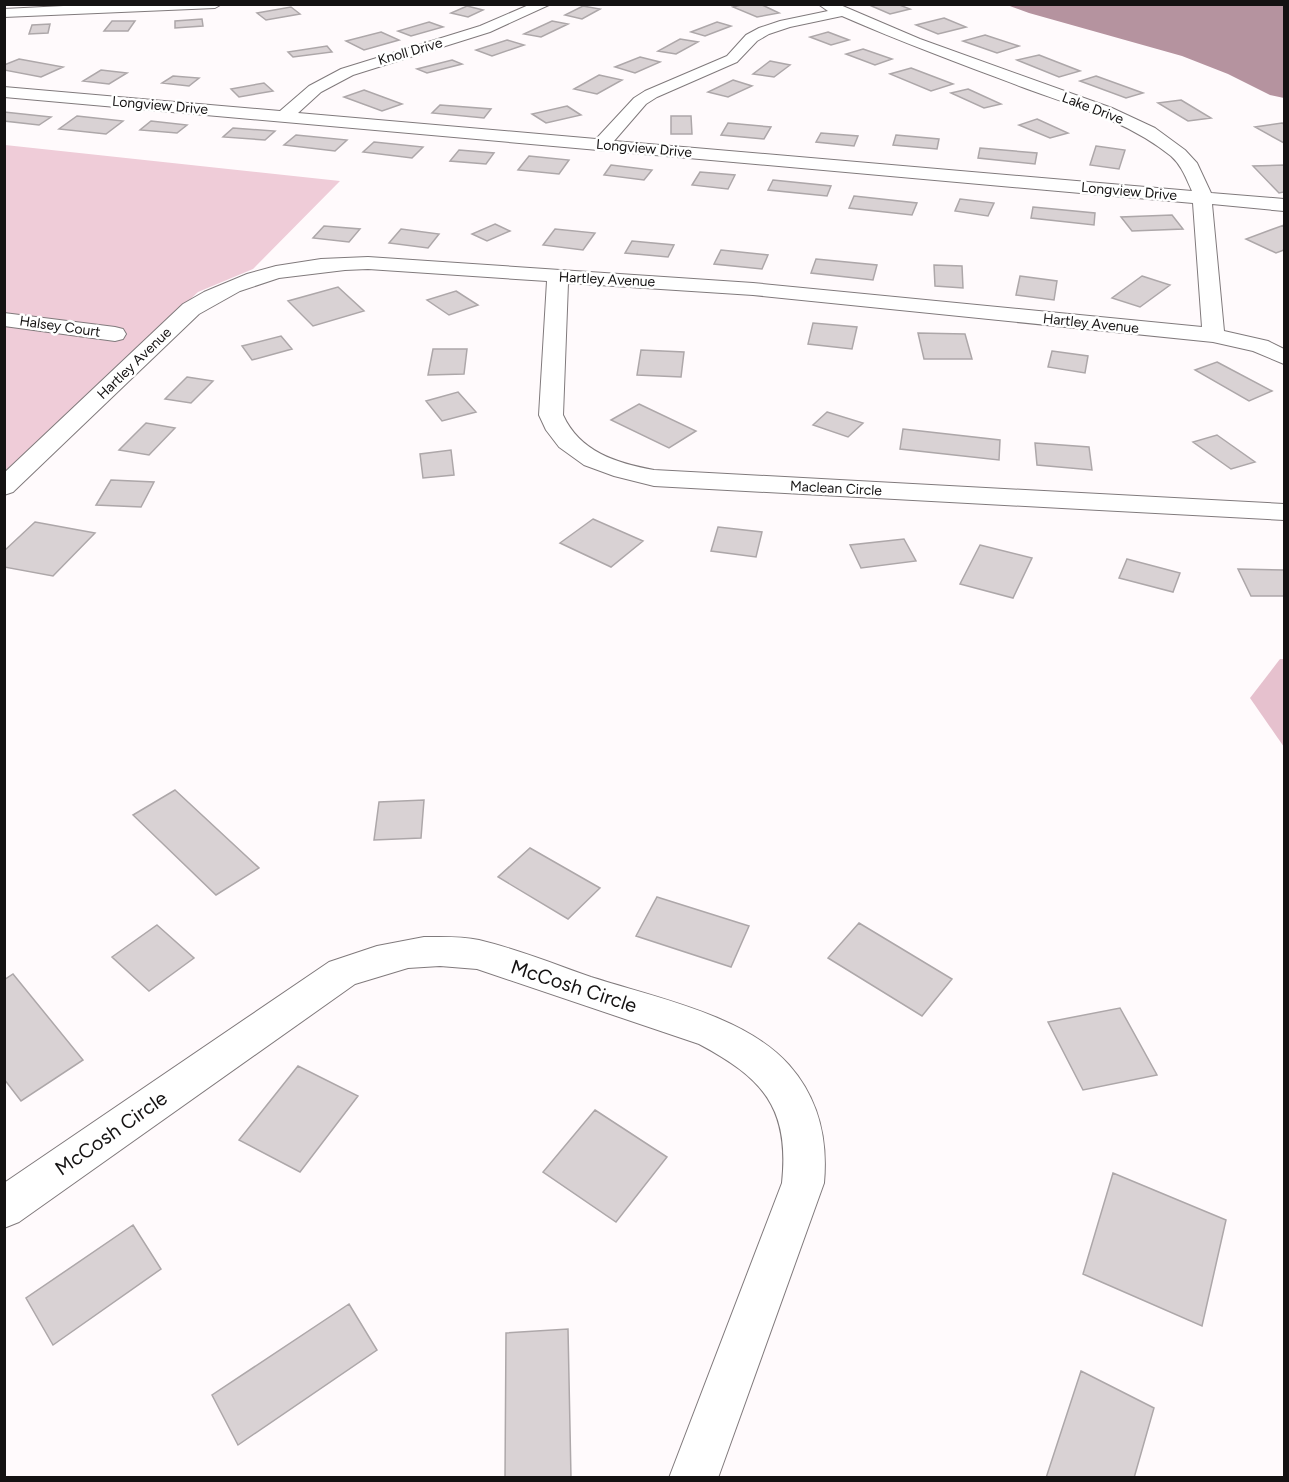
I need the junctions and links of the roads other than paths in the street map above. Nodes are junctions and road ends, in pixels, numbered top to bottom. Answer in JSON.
{"nodes":[{"id":1,"x":215,"y":4,"type":"edge"},
{"id":2,"x":544,"y":4,"type":"edge"},
{"id":3,"x":825,"y":4,"type":"edge"},
{"id":4,"x":843,"y":12,"type":"junction"},
{"id":5,"x":4,"y":14,"type":"edge"},
{"id":6,"x":4,"y":92,"type":"edge"},
{"id":7,"x":285,"y":116,"type":"junction"},
{"id":8,"x":600,"y":145,"type":"junction"},
{"id":9,"x":1203,"y":198,"type":"junction"},
{"id":10,"x":1284,"y":205,"type":"edge"},
{"id":11,"x":558,"y":276,"type":"junction"},
{"id":12,"x":4,"y":319,"type":"edge"},
{"id":13,"x":115,"y":334,"type":"dead end"},
{"id":14,"x":1213,"y":335,"type":"junction"},
{"id":15,"x":1284,"y":357,"type":"edge"},
{"id":16,"x":4,"y":487,"type":"edge"},
{"id":17,"x":1284,"y":512,"type":"edge"},
{"id":18,"x":4,"y":1208,"type":"edge"},
{"id":19,"x":693,"y":1478,"type":"edge"}],
"edges":[{"from":1,"to":5,"type":"street"},
{"from":2,"to":7,"type":"street","name":"Knoll Drive"},
{"from":3,"to":4,"type":"street","name":"Lake Drive"},
{"from":4,"to":8,"type":"street"},
{"from":4,"to":9,"type":"street","name":"Lake Drive"},
{"from":6,"to":7,"type":"street","name":"Longview Drive"},
{"from":7,"to":8,"type":"street","name":"Longview Drive"},
{"from":8,"to":9,"type":"street","name":"Longview Drive"},
{"from":9,"to":10,"type":"street","name":"Longview Drive"},
{"from":9,"to":14,"type":"street","name":"Lake Drive"},
{"from":11,"to":14,"type":"street","name":"Hartley Avenue"},
{"from":11,"to":16,"type":"street","name":"Hartley Avenue"},
{"from":11,"to":17,"type":"street","name":"Maclean Circle"},
{"from":12,"to":13,"type":"street","name":"Halsey Court"},
{"from":14,"to":15,"type":"street","name":"Hartley Avenue"},
{"from":18,"to":19,"type":"street","name":"McCosh Circle"}]}
